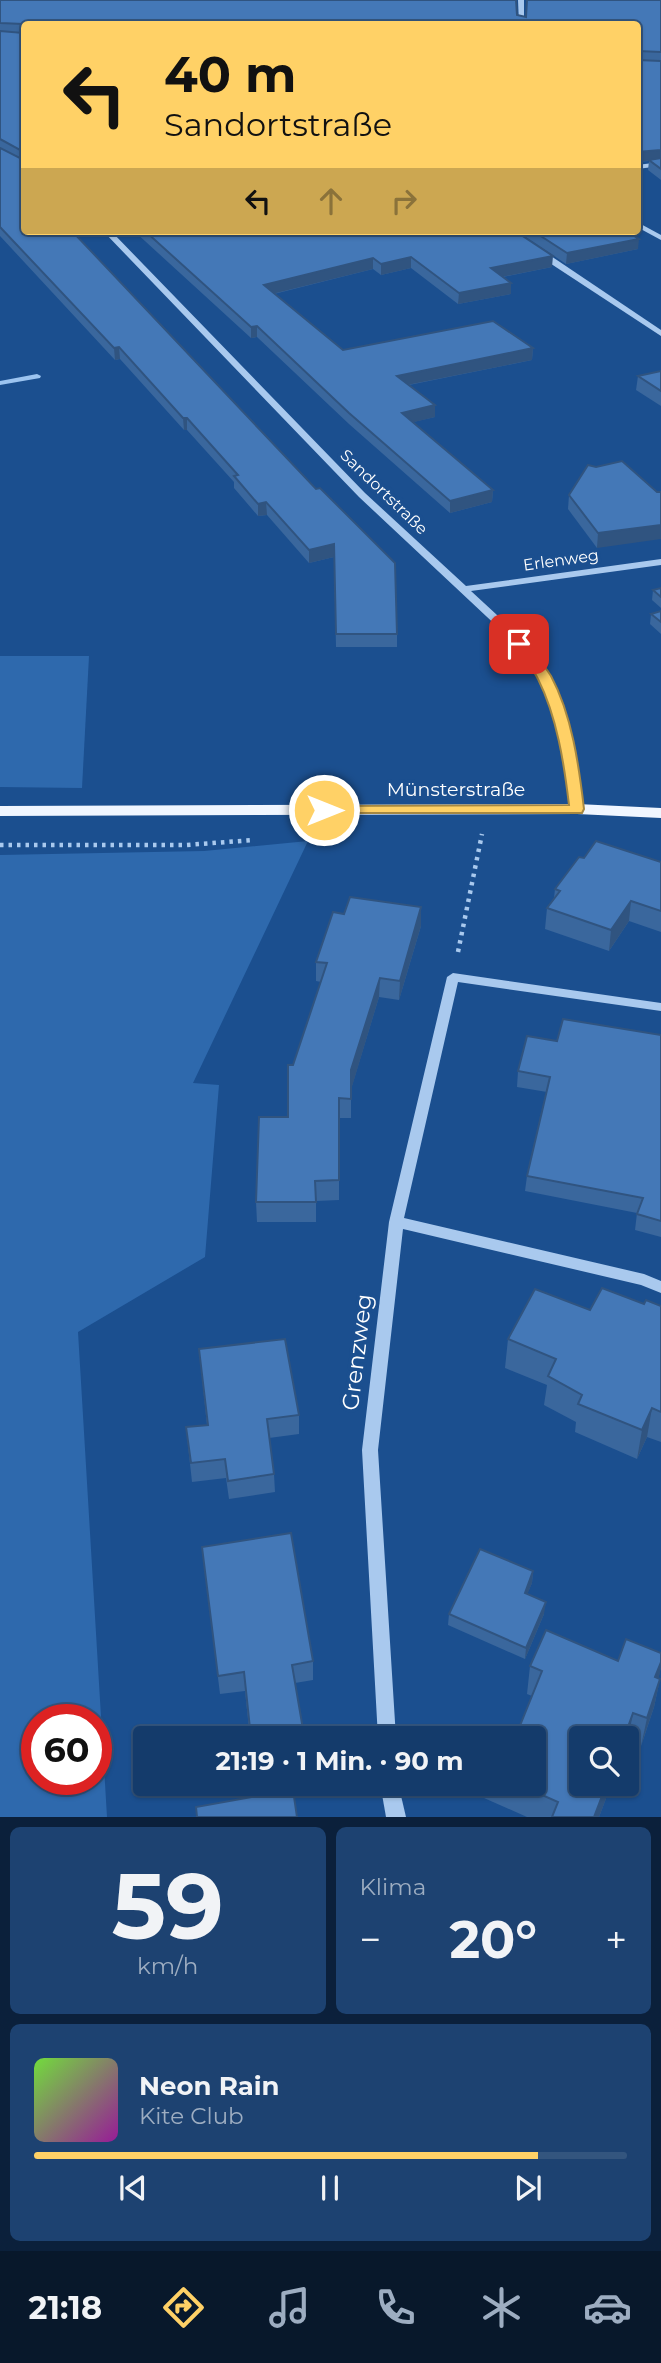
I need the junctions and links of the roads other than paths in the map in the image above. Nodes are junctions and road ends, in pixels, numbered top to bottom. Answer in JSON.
{"nodes":[{"id":1,"x":521,"y":0,"type":"edge"},
{"id":2,"x":522,"y":21,"type":"edge"},
{"id":3,"x":661,"y":164,"type":"edge"},
{"id":4,"x":641,"y":166,"type":"edge"},
{"id":5,"x":641,"y":226,"type":"edge"},
{"id":6,"x":111,"y":235,"type":"edge"},
{"id":7,"x":661,"y":238,"type":"edge"},
{"id":8,"x":530,"y":246,"type":"edge"},
{"id":9,"x":661,"y":320,"type":"edge"},
{"id":10,"x":645,"y":324,"type":"junction"},
{"id":11,"x":661,"y":334,"type":"edge"},
{"id":12,"x":661,"y":562,"type":"edge"},
{"id":13,"x":466,"y":589,"type":"junction"},
{"id":14,"x":577,"y":809,"type":"junction"},
{"id":15,"x":0,"y":811,"type":"edge"},
{"id":16,"x":661,"y":813,"type":"edge"},
{"id":17,"x":661,"y":1007,"type":"edge"},
{"id":18,"x":397,"y":1222,"type":"junction"},
{"id":19,"x":661,"y":1287,"type":"edge"},
{"id":20,"x":386,"y":1726,"type":"edge"},
{"id":21,"x":392,"y":1796,"type":"edge"},
{"id":22,"x":396,"y":1817,"type":"edge"}],
"edges":[{"from":1,"to":2,"type":"street"},
{"from":3,"to":4,"type":"street"},
{"from":5,"to":7,"type":"street"},
{"from":6,"to":13,"type":"street","name":"Sandortstraße"},
{"from":8,"to":10,"type":"street"},
{"from":9,"to":10,"type":"street"},
{"from":10,"to":11,"type":"street"},
{"from":12,"to":13,"type":"street","name":"Erlenweg"},
{"from":13,"to":14,"type":"street","name":"Sandortstraße"},
{"from":14,"to":15,"type":"main road","name":"Münsterstraße"},
{"from":14,"to":16,"type":"main road","name":"Münsterstraße"},
{"from":17,"to":18,"type":"street","name":"Grenzweg"},
{"from":18,"to":19,"type":"street"},
{"from":18,"to":20,"type":"street","name":"Grenzweg"},
{"from":21,"to":22,"type":"street"}]}
